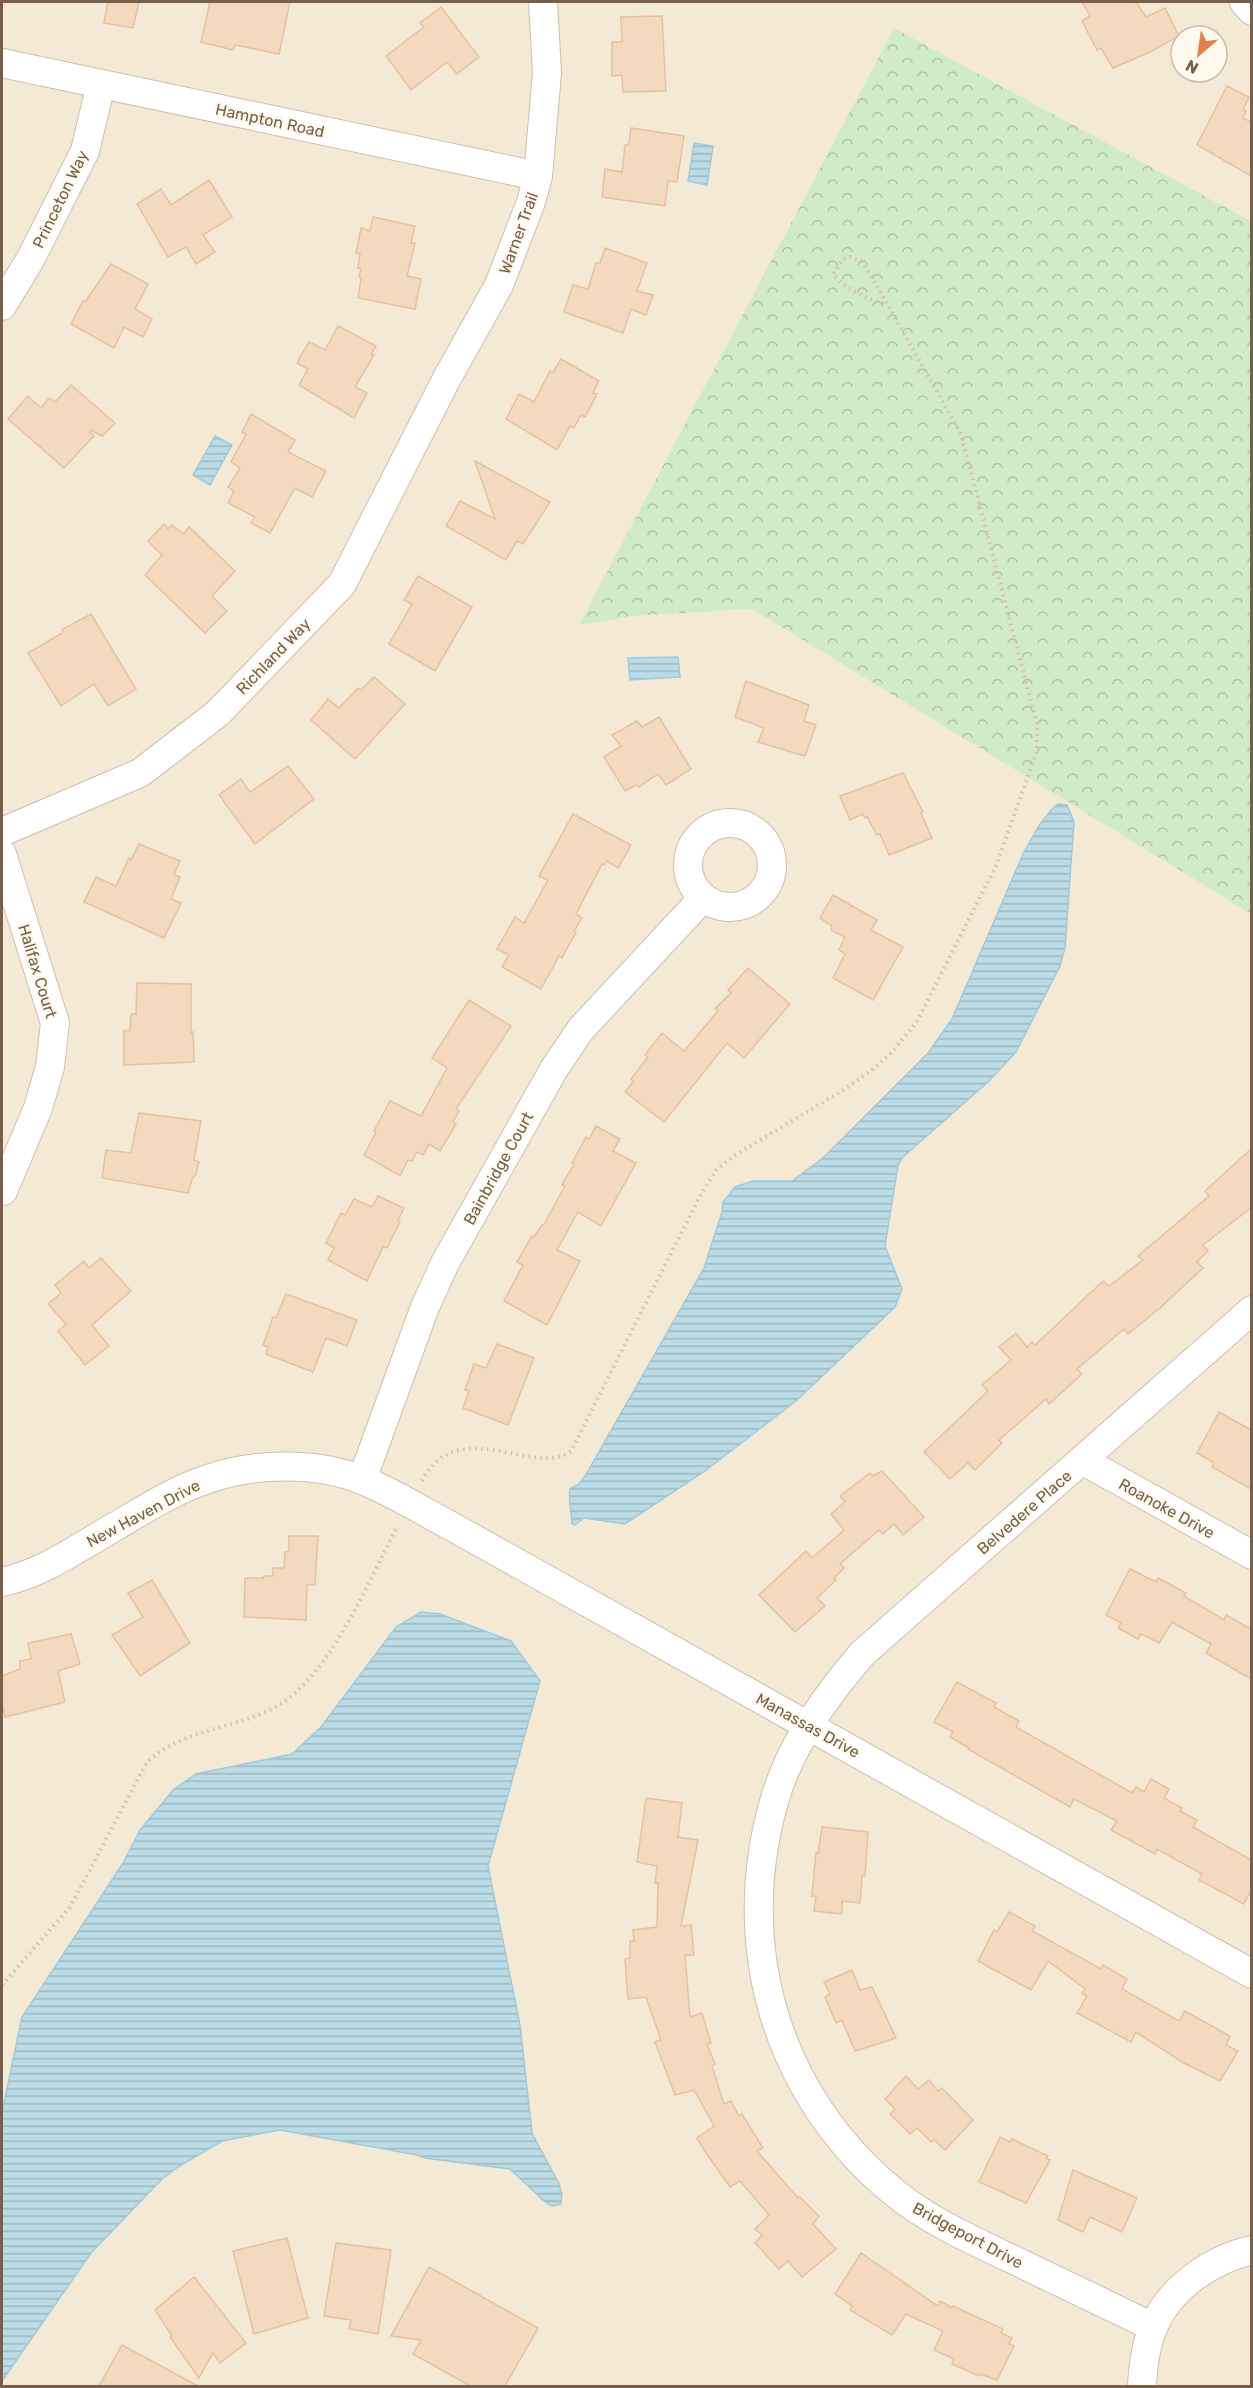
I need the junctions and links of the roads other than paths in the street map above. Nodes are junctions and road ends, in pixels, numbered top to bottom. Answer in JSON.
{"nodes":[{"id":1,"x":543,"y":2,"type":"edge"},
{"id":2,"x":1244,"y":2,"type":"edge"},
{"id":3,"x":1251,"y":11,"type":"edge"},
{"id":4,"x":2,"y":63,"type":"edge"},
{"id":5,"x":101,"y":84,"type":"junction"},
{"id":6,"x":538,"y":176,"type":"junction"},
{"id":7,"x":2,"y":306,"type":"edge"},
{"id":8,"x":446,"y":380,"type":"joint"},
{"id":9,"x":2,"y":832,"type":"edge"},
{"id":10,"x":2,"y":854,"type":"edge"},
{"id":11,"x":703,"y":898,"type":"dead end"},
{"id":12,"x":3,"y":1191,"type":"edge"},
{"id":13,"x":1251,"y":1310,"type":"edge"},
{"id":14,"x":1082,"y":1460,"type":"junction"},
{"id":15,"x":362,"y":1480,"type":"junction"},
{"id":16,"x":1251,"y":1555,"type":"edge"},
{"id":17,"x":2,"y":1581,"type":"edge"},
{"id":18,"x":809,"y":1725,"type":"junction"},
{"id":19,"x":1251,"y":1974,"type":"edge"},
{"id":20,"x":1251,"y":2250,"type":"edge"},
{"id":21,"x":1154,"y":2327,"type":"junction"},
{"id":22,"x":1142,"y":2386,"type":"edge"}],
"edges":[{"from":1,"to":6,"type":"street","name":"Warner Trail"},
{"from":2,"to":3,"type":"street"},
{"from":4,"to":5,"type":"street","name":"Hampton Road"},
{"from":5,"to":6,"type":"street","name":"Hampton Road"},
{"from":5,"to":7,"type":"street","name":"Princeton Way"},
{"from":6,"to":8,"type":"street","name":"Warner Trail"},
{"from":8,"to":9,"type":"street","name":"Richland Way"},
{"from":10,"to":12,"type":"street","name":"Halifax Court"},
{"from":11,"to":15,"type":"street","name":"Bainbridge Court"},
{"from":13,"to":14,"type":"street","name":"Belvedere Place"},
{"from":14,"to":16,"type":"street","name":"Roanoke Drive"},
{"from":14,"to":18,"type":"street","name":"Belvedere Place"},
{"from":15,"to":17,"type":"street","name":"New Haven Drive"},
{"from":15,"to":18,"type":"street","name":"Manassas Drive"},
{"from":18,"to":19,"type":"street","name":"Manassas Drive"},
{"from":18,"to":21,"type":"street","name":"Bridgeport Drive"},
{"from":20,"to":21,"type":"street"},
{"from":21,"to":22,"type":"street"}]}
